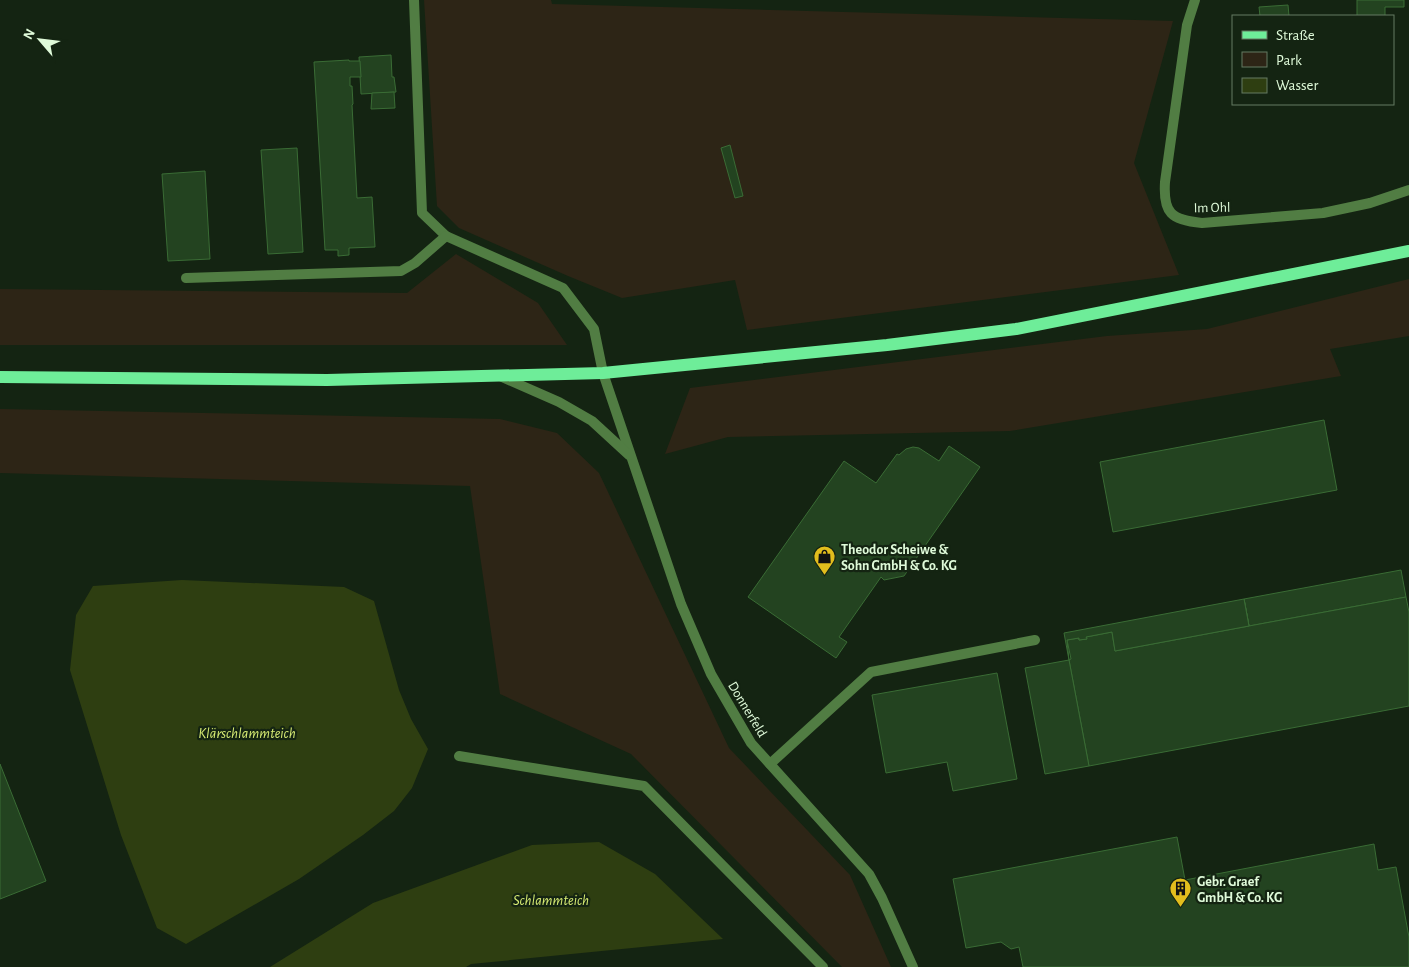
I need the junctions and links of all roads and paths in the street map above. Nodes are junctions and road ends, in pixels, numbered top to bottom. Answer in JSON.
{"nodes":[{"id":1,"x":414,"y":0,"type":"edge"},
{"id":2,"x":1195,"y":0,"type":"edge"},
{"id":3,"x":1409,"y":190,"type":"edge"},
{"id":4,"x":446,"y":236,"type":"junction"},
{"id":5,"x":1409,"y":251,"type":"edge"},
{"id":6,"x":186,"y":278,"type":"dead end"},
{"id":7,"x":603,"y":373,"type":"junction"},
{"id":8,"x":499,"y":375,"type":"junction"},
{"id":9,"x":0,"y":377,"type":"edge"},
{"id":10,"x":630,"y":457,"type":"junction"},
{"id":11,"x":1034,"y":640,"type":"dead end"},
{"id":12,"x":459,"y":756,"type":"dead end"},
{"id":13,"x":770,"y":764,"type":"junction"},
{"id":14,"x":823,"y":967,"type":"edge"},
{"id":15,"x":913,"y":967,"type":"edge"}],
"edges":[{"from":1,"to":4,"type":"street","name":"Donnerfeld"},
{"from":2,"to":3,"type":"street","name":"Im Ohl"},
{"from":4,"to":6,"type":"street"},
{"from":4,"to":7,"type":"street","name":"Donnerfeld"},
{"from":5,"to":7,"type":"main road"},
{"from":7,"to":8,"type":"main road"},
{"from":7,"to":10,"type":"street","name":"Donnerfeld"},
{"from":8,"to":9,"type":"main road"},
{"from":8,"to":10,"type":"street","name":"Donnerfeld"},
{"from":10,"to":13,"type":"street","name":"Donnerfeld"},
{"from":11,"to":13,"type":"street"},
{"from":12,"to":14,"type":"street"},
{"from":13,"to":15,"type":"street","name":"Donnerfeld"}]}
